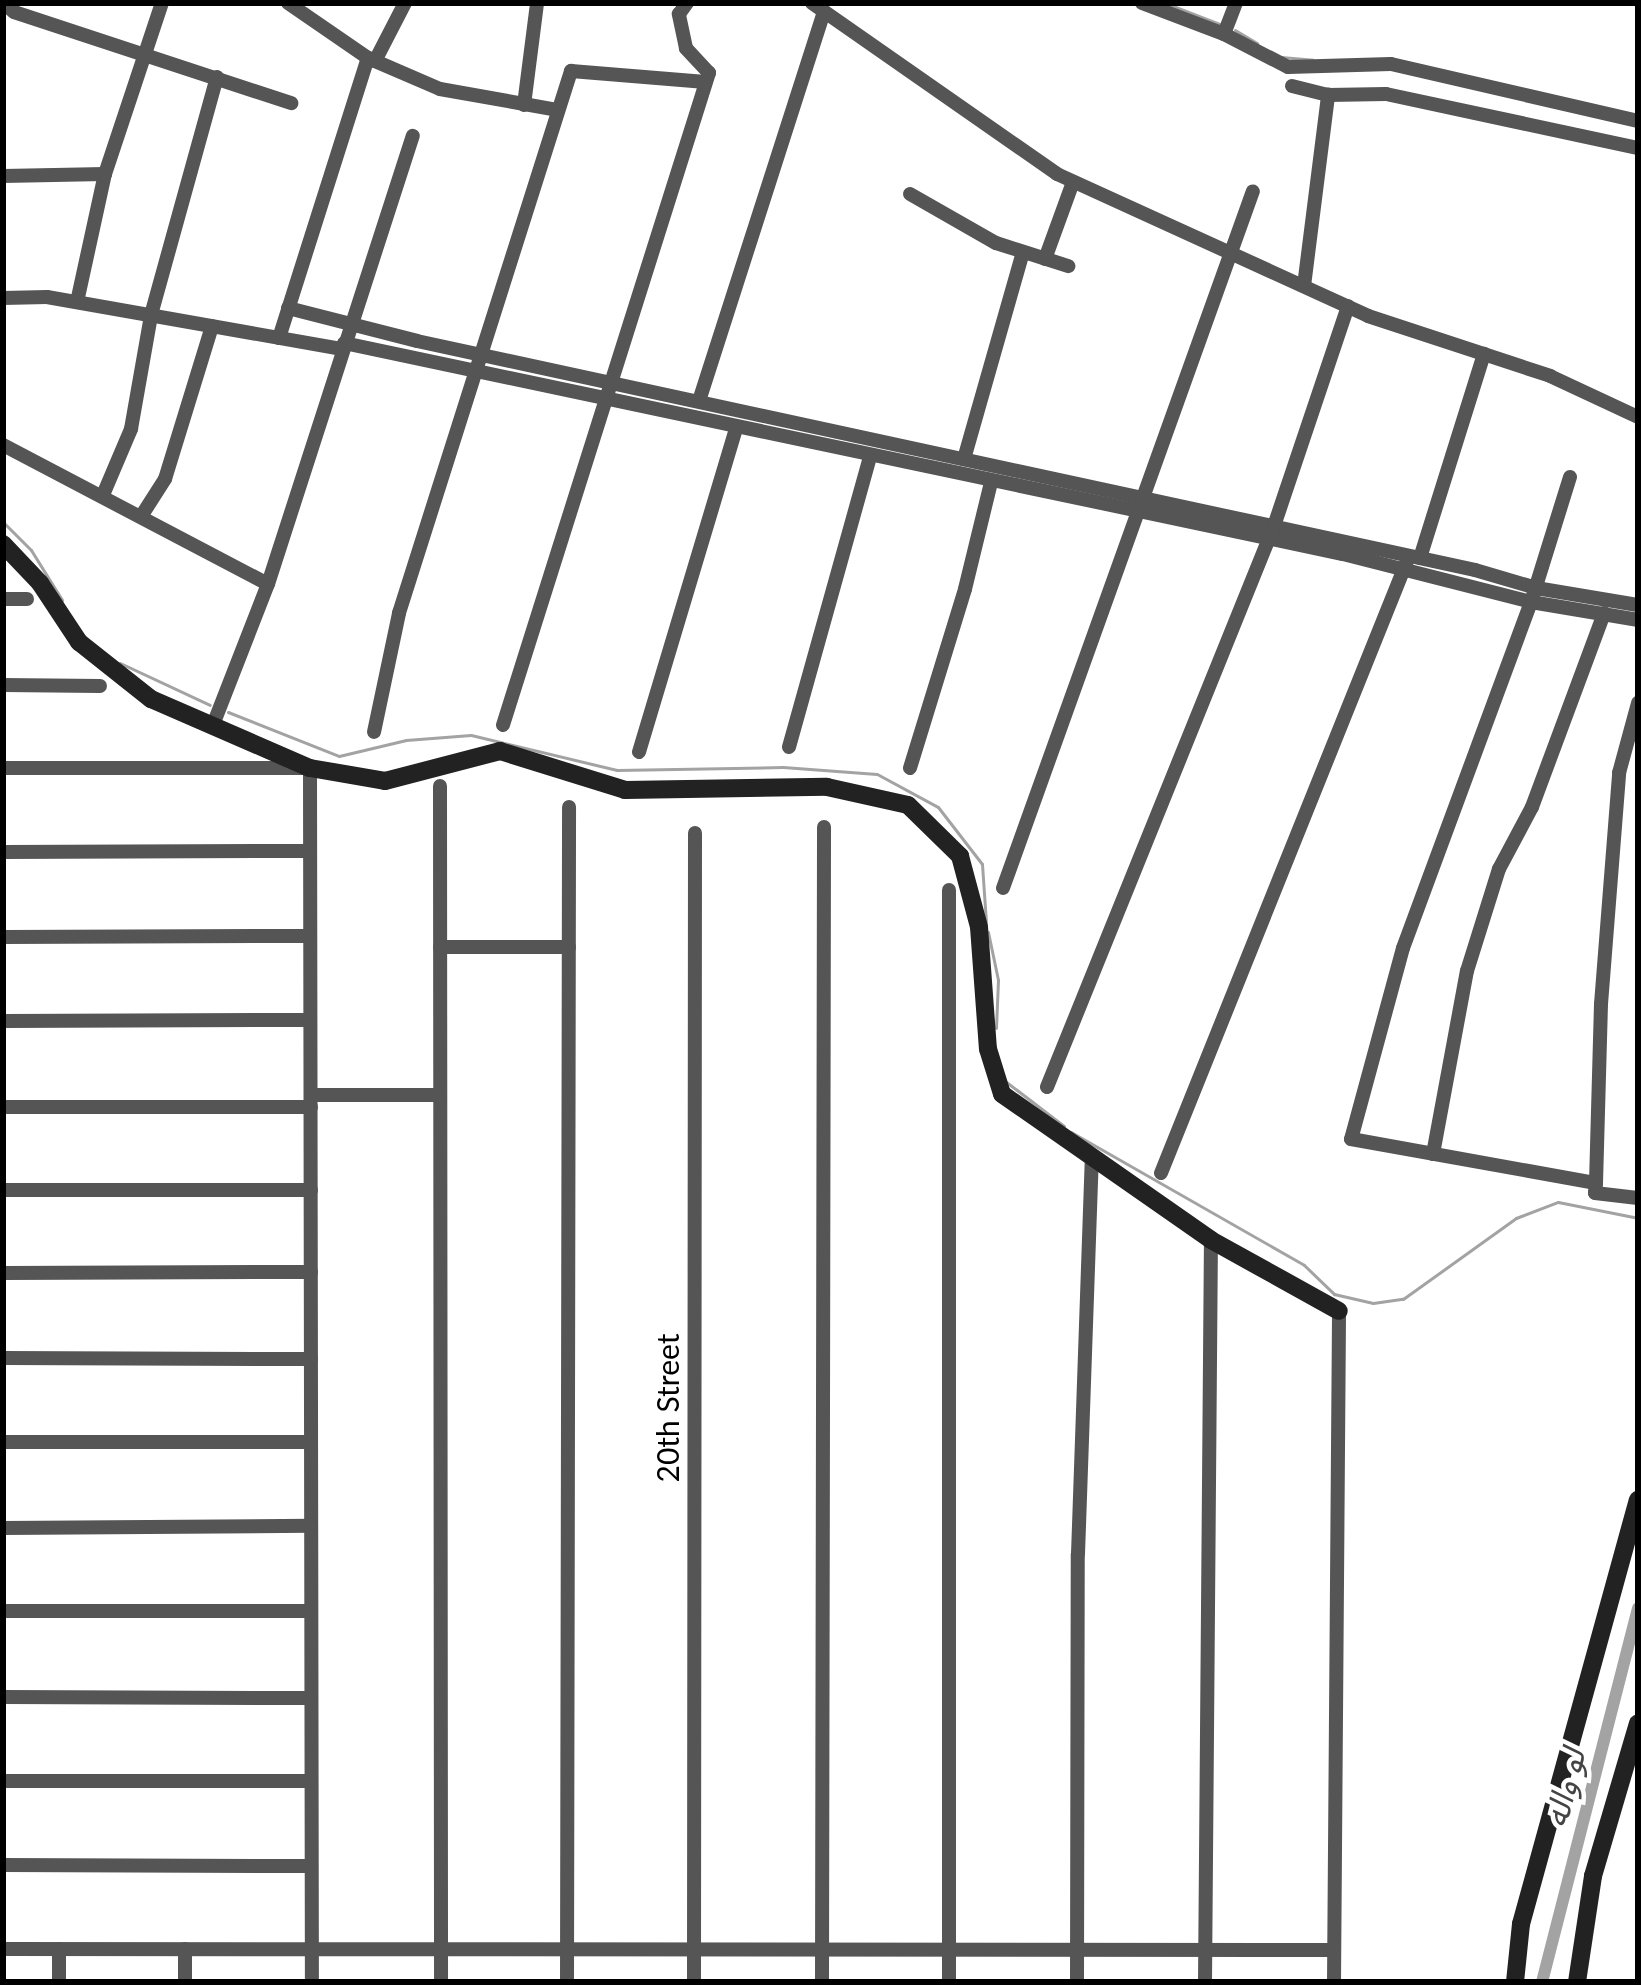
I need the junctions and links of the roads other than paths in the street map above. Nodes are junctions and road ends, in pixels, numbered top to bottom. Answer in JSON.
{"nodes":[{"id":1,"x":3,"y":3,"type":"edge"},
{"id":2,"x":161,"y":3,"type":"edge"},
{"id":3,"x":288,"y":3,"type":"edge"},
{"id":4,"x":404,"y":3,"type":"edge"},
{"id":5,"x":537,"y":3,"type":"edge"},
{"id":6,"x":687,"y":3,"type":"edge"},
{"id":7,"x":1142,"y":3,"type":"edge"},
{"id":8,"x":1236,"y":3,"type":"edge"},
{"id":9,"x":818,"y":7,"type":"edge"},
{"id":10,"x":1224,"y":34,"type":"junction"},
{"id":11,"x":142,"y":51,"type":"junction"},
{"id":12,"x":372,"y":60,"type":"junction"},
{"id":13,"x":217,"y":77,"type":"junction"},
{"id":14,"x":706,"y":82,"type":"junction"},
{"id":15,"x":1292,"y":86,"type":"dead end"},
{"id":16,"x":1328,"y":95,"type":"junction"},
{"id":17,"x":291,"y":103,"type":"dead end"},
{"id":18,"x":524,"y":104,"type":"junction"},
{"id":19,"x":558,"y":110,"type":"junction"},
{"id":20,"x":1638,"y":122,"type":"edge"},
{"id":21,"x":412,"y":136,"type":"dead end"},
{"id":22,"x":1638,"y":148,"type":"edge"},
{"id":23,"x":105,"y":174,"type":"junction"},
{"id":24,"x":3,"y":176,"type":"edge"},
{"id":25,"x":1073,"y":182,"type":"junction"},
{"id":26,"x":1253,"y":191,"type":"dead end"},
{"id":27,"x":910,"y":194,"type":"dead end"},
{"id":28,"x":1229,"y":251,"type":"junction"},
{"id":29,"x":1024,"y":252,"type":"junction"},
{"id":30,"x":1045,"y":259,"type":"junction"},
{"id":31,"x":1068,"y":266,"type":"dead end"},
{"id":32,"x":1304,"y":286,"type":"junction"},
{"id":33,"x":3,"y":298,"type":"edge"},
{"id":34,"x":77,"y":302,"type":"junction"},
{"id":35,"x":1348,"y":306,"type":"junction"},
{"id":36,"x":289,"y":308,"type":"junction"},
{"id":37,"x":151,"y":315,"type":"junction"},
{"id":38,"x":350,"y":324,"type":"junction"},
{"id":39,"x":212,"y":326,"type":"junction"},
{"id":40,"x":279,"y":338,"type":"junction"},
{"id":41,"x":343,"y":346,"type":"junction"},
{"id":42,"x":483,"y":354,"type":"junction"},
{"id":43,"x":1484,"y":355,"type":"junction"},
{"id":44,"x":477,"y":371,"type":"junction"},
{"id":45,"x":612,"y":382,"type":"junction"},
{"id":46,"x":606,"y":400,"type":"junction"},
{"id":47,"x":699,"y":401,"type":"junction"},
{"id":48,"x":1638,"y":417,"type":"edge"},
{"id":49,"x":737,"y":426,"type":"junction"},
{"id":50,"x":3,"y":445,"type":"edge"},
{"id":51,"x":870,"y":456,"type":"junction"},
{"id":52,"x":964,"y":459,"type":"junction"},
{"id":53,"x":1570,"y":478,"type":"dead end"},
{"id":54,"x":991,"y":482,"type":"junction"},
{"id":55,"x":103,"y":495,"type":"junction"},
{"id":56,"x":1139,"y":505,"type":"junction"},
{"id":57,"x":142,"y":515,"type":"junction"},
{"id":58,"x":1270,"y":533,"type":"junction"},
{"id":59,"x":3,"y":544,"type":"edge"},
{"id":60,"x":1411,"y":561,"type":"junction"},
{"id":61,"x":268,"y":584,"type":"junction"},
{"id":62,"x":1534,"y":595,"type":"junction"},
{"id":63,"x":3,"y":599,"type":"edge"},
{"id":64,"x":27,"y":599,"type":"dead end"},
{"id":65,"x":1638,"y":604,"type":"edge"},
{"id":66,"x":1604,"y":614,"type":"junction"},
{"id":67,"x":1638,"y":620,"type":"edge"},
{"id":68,"x":3,"y":685,"type":"edge"},
{"id":69,"x":100,"y":686,"type":"dead end"},
{"id":70,"x":1638,"y":703,"type":"edge"},
{"id":71,"x":213,"y":725,"type":"junction"},
{"id":72,"x":503,"y":725,"type":"dead end"},
{"id":73,"x":374,"y":732,"type":"dead end"},
{"id":74,"x":789,"y":747,"type":"dead end"},
{"id":75,"x":639,"y":752,"type":"dead end"},
{"id":76,"x":3,"y":768,"type":"edge"},
{"id":77,"x":310,"y":768,"type":"junction"},
{"id":78,"x":910,"y":768,"type":"dead end"},
{"id":79,"x":440,"y":786,"type":"dead end"},
{"id":80,"x":569,"y":807,"type":"dead end"},
{"id":81,"x":824,"y":826,"type":"dead end"},
{"id":82,"x":695,"y":833,"type":"dead end"},
{"id":83,"x":310,"y":850,"type":"junction"},
{"id":84,"x":3,"y":852,"type":"edge"},
{"id":85,"x":1003,"y":888,"type":"dead end"},
{"id":86,"x":949,"y":890,"type":"dead end"},
{"id":87,"x":310,"y":936,"type":"junction"},
{"id":88,"x":3,"y":937,"type":"edge"},
{"id":89,"x":440,"y":947,"type":"junction"},
{"id":90,"x":568,"y":947,"type":"junction"},
{"id":91,"x":310,"y":1020,"type":"junction"},
{"id":92,"x":3,"y":1021,"type":"edge"},
{"id":93,"x":1047,"y":1087,"type":"dead end"},
{"id":94,"x":440,"y":1095,"type":"junction"},
{"id":95,"x":311,"y":1101,"type":"junction"},
{"id":96,"x":3,"y":1107,"type":"edge"},
{"id":97,"x":1433,"y":1154,"type":"junction"},
{"id":98,"x":1092,"y":1157,"type":"junction"},
{"id":99,"x":1162,"y":1173,"type":"dead end"},
{"id":100,"x":1596,"y":1183,"type":"junction"},
{"id":101,"x":3,"y":1190,"type":"edge"},
{"id":102,"x":311,"y":1190,"type":"junction"},
{"id":103,"x":1638,"y":1198,"type":"edge"},
{"id":104,"x":1210,"y":1240,"type":"junction"},
{"id":105,"x":311,"y":1272,"type":"junction"},
{"id":106,"x":3,"y":1273,"type":"edge"},
{"id":107,"x":1340,"y":1311,"type":"joint"},
{"id":108,"x":3,"y":1358,"type":"edge"},
{"id":109,"x":311,"y":1359,"type":"junction"},
{"id":110,"x":3,"y":1442,"type":"edge"},
{"id":111,"x":311,"y":1442,"type":"junction"},
{"id":112,"x":1638,"y":1500,"type":"edge"},
{"id":113,"x":311,"y":1526,"type":"junction"},
{"id":114,"x":3,"y":1528,"type":"edge"},
{"id":115,"x":3,"y":1611,"type":"edge"},
{"id":116,"x":311,"y":1611,"type":"junction"},
{"id":117,"x":3,"y":1697,"type":"edge"},
{"id":118,"x":311,"y":1698,"type":"junction"},
{"id":119,"x":1638,"y":1724,"type":"edge"},
{"id":120,"x":3,"y":1781,"type":"edge"},
{"id":121,"x":311,"y":1781,"type":"junction"},
{"id":122,"x":3,"y":1865,"type":"edge"},
{"id":123,"x":311,"y":1866,"type":"junction"},
{"id":124,"x":3,"y":1949,"type":"edge"},
{"id":125,"x":59,"y":1949,"type":"junction"},
{"id":126,"x":185,"y":1949,"type":"junction"},
{"id":127,"x":312,"y":1949,"type":"junction"},
{"id":128,"x":442,"y":1950,"type":"junction"},
{"id":129,"x":567,"y":1950,"type":"junction"},
{"id":130,"x":694,"y":1950,"type":"junction"},
{"id":131,"x":822,"y":1950,"type":"junction"},
{"id":132,"x":949,"y":1950,"type":"junction"},
{"id":133,"x":1077,"y":1950,"type":"junction"},
{"id":134,"x":1205,"y":1950,"type":"junction"},
{"id":135,"x":1334,"y":1950,"type":"junction"},
{"id":136,"x":59,"y":1982,"type":"edge"},
{"id":137,"x":185,"y":1982,"type":"edge"},
{"id":138,"x":312,"y":1982,"type":"edge"},
{"id":139,"x":441,"y":1982,"type":"edge"},
{"id":140,"x":567,"y":1982,"type":"edge"},
{"id":141,"x":694,"y":1982,"type":"edge"},
{"id":142,"x":822,"y":1982,"type":"edge"},
{"id":143,"x":949,"y":1982,"type":"edge"},
{"id":144,"x":1077,"y":1982,"type":"edge"},
{"id":145,"x":1205,"y":1982,"type":"edge"},
{"id":146,"x":1334,"y":1982,"type":"edge"},
{"id":147,"x":1515,"y":1982,"type":"edge"},
{"id":148,"x":1577,"y":1982,"type":"edge"}],
"edges":[{"from":1,"to":11,"type":"street"},
{"from":2,"to":11,"type":"street"},
{"from":3,"to":12,"type":"street"},
{"from":4,"to":12,"type":"street"},
{"from":5,"to":18,"type":"street"},
{"from":6,"to":14,"type":"street"},
{"from":7,"to":10,"type":"street"},
{"from":8,"to":10,"type":"street"},
{"from":9,"to":25,"type":"street"},
{"from":9,"to":47,"type":"street"},
{"from":10,"to":20,"type":"street"},
{"from":11,"to":13,"type":"street"},
{"from":11,"to":23,"type":"street"},
{"from":12,"to":18,"type":"street"},
{"from":12,"to":36,"type":"street"},
{"from":13,"to":17,"type":"street"},
{"from":13,"to":37,"type":"street"},
{"from":14,"to":19,"type":"street"},
{"from":14,"to":45,"type":"street"},
{"from":15,"to":16,"type":"street"},
{"from":16,"to":22,"type":"street"},
{"from":16,"to":32,"type":"street"},
{"from":18,"to":19,"type":"street"},
{"from":19,"to":42,"type":"street"},
{"from":21,"to":38,"type":"street"},
{"from":23,"to":24,"type":"street"},
{"from":23,"to":34,"type":"street"},
{"from":25,"to":28,"type":"street"},
{"from":25,"to":30,"type":"street"},
{"from":26,"to":28,"type":"street"},
{"from":27,"to":29,"type":"street"},
{"from":28,"to":32,"type":"street"},
{"from":28,"to":56,"type":"street"},
{"from":29,"to":30,"type":"street"},
{"from":29,"to":52,"type":"street"},
{"from":30,"to":31,"type":"street"},
{"from":32,"to":35,"type":"street"},
{"from":33,"to":34,"type":"street"},
{"from":34,"to":37,"type":"street"},
{"from":35,"to":43,"type":"street"},
{"from":35,"to":58,"type":"street"},
{"from":36,"to":38,"type":"street"},
{"from":36,"to":40,"type":"street"},
{"from":37,"to":39,"type":"street"},
{"from":37,"to":55,"type":"street"},
{"from":38,"to":41,"type":"street"},
{"from":38,"to":42,"type":"street"},
{"from":39,"to":40,"type":"street"},
{"from":39,"to":57,"type":"street"},
{"from":40,"to":41,"type":"street"},
{"from":41,"to":44,"type":"street"},
{"from":41,"to":61,"type":"street"},
{"from":42,"to":44,"type":"street"},
{"from":42,"to":45,"type":"street"},
{"from":43,"to":48,"type":"street"},
{"from":43,"to":60,"type":"street"},
{"from":44,"to":46,"type":"street"},
{"from":44,"to":73,"type":"street"},
{"from":45,"to":46,"type":"street"},
{"from":45,"to":47,"type":"street"},
{"from":46,"to":49,"type":"street"},
{"from":46,"to":72,"type":"street"},
{"from":47,"to":52,"type":"street"},
{"from":49,"to":51,"type":"street"},
{"from":49,"to":75,"type":"street"},
{"from":50,"to":55,"type":"street"},
{"from":51,"to":54,"type":"street"},
{"from":51,"to":74,"type":"street"},
{"from":52,"to":56,"type":"street"},
{"from":53,"to":62,"type":"street"},
{"from":54,"to":56,"type":"street"},
{"from":54,"to":78,"type":"street"},
{"from":55,"to":57,"type":"street"},
{"from":56,"to":58,"type":"street"},
{"from":56,"to":85,"type":"street"},
{"from":57,"to":61,"type":"street"},
{"from":58,"to":60,"type":"street"},
{"from":58,"to":93,"type":"street"},
{"from":59,"to":71,"type":"street"},
{"from":60,"to":62,"type":"street"},
{"from":60,"to":99,"type":"street"},
{"from":61,"to":71,"type":"street"},
{"from":62,"to":65,"type":"street"},
{"from":62,"to":66,"type":"street"},
{"from":62,"to":97,"type":"street"},
{"from":63,"to":64,"type":"street"},
{"from":66,"to":67,"type":"street"},
{"from":66,"to":97,"type":"street"},
{"from":68,"to":69,"type":"street"},
{"from":70,"to":100,"type":"street"},
{"from":71,"to":77,"type":"street"},
{"from":76,"to":77,"type":"street"},
{"from":77,"to":83,"type":"street"},
{"from":77,"to":98,"type":"street"},
{"from":79,"to":89,"type":"street"},
{"from":80,"to":90,"type":"street"},
{"from":81,"to":131,"type":"street"},
{"from":82,"to":130,"type":"street","name":"20th Street"},
{"from":83,"to":84,"type":"street"},
{"from":83,"to":87,"type":"street"},
{"from":86,"to":132,"type":"street"},
{"from":87,"to":88,"type":"street"},
{"from":87,"to":91,"type":"street"},
{"from":89,"to":90,"type":"street"},
{"from":89,"to":94,"type":"street"},
{"from":90,"to":129,"type":"street"},
{"from":91,"to":92,"type":"street"},
{"from":91,"to":95,"type":"street"},
{"from":94,"to":95,"type":"street"},
{"from":94,"to":128,"type":"street"},
{"from":95,"to":96,"type":"street"},
{"from":95,"to":102,"type":"street"},
{"from":97,"to":100,"type":"street"},
{"from":98,"to":104,"type":"street"},
{"from":98,"to":133,"type":"street"},
{"from":100,"to":103,"type":"street"},
{"from":101,"to":102,"type":"street"},
{"from":102,"to":105,"type":"street"},
{"from":104,"to":107,"type":"street"},
{"from":104,"to":134,"type":"street"},
{"from":105,"to":106,"type":"street"},
{"from":105,"to":109,"type":"street"},
{"from":107,"to":135,"type":"street"},
{"from":108,"to":109,"type":"street"},
{"from":109,"to":111,"type":"street"},
{"from":110,"to":111,"type":"street"},
{"from":111,"to":113,"type":"street"},
{"from":112,"to":147,"type":"street"},
{"from":113,"to":114,"type":"street"},
{"from":113,"to":116,"type":"street"},
{"from":115,"to":116,"type":"street"},
{"from":116,"to":118,"type":"street"},
{"from":117,"to":118,"type":"street"},
{"from":118,"to":121,"type":"street"},
{"from":119,"to":148,"type":"street"},
{"from":120,"to":121,"type":"street"},
{"from":121,"to":123,"type":"street"},
{"from":122,"to":123,"type":"street"},
{"from":123,"to":127,"type":"street"},
{"from":124,"to":125,"type":"street"},
{"from":125,"to":126,"type":"street"},
{"from":125,"to":136,"type":"street"},
{"from":126,"to":127,"type":"street"},
{"from":126,"to":137,"type":"street"},
{"from":127,"to":128,"type":"street"},
{"from":127,"to":138,"type":"street"},
{"from":128,"to":129,"type":"street"},
{"from":128,"to":139,"type":"street"},
{"from":129,"to":130,"type":"street"},
{"from":129,"to":140,"type":"street"},
{"from":130,"to":131,"type":"street"},
{"from":130,"to":141,"type":"street","name":"20th Street"},
{"from":131,"to":132,"type":"street"},
{"from":131,"to":142,"type":"street"},
{"from":132,"to":133,"type":"street"},
{"from":132,"to":143,"type":"street"},
{"from":133,"to":134,"type":"street"},
{"from":133,"to":144,"type":"street"},
{"from":134,"to":135,"type":"street"},
{"from":134,"to":145,"type":"street"},
{"from":135,"to":146,"type":"street"}]}
